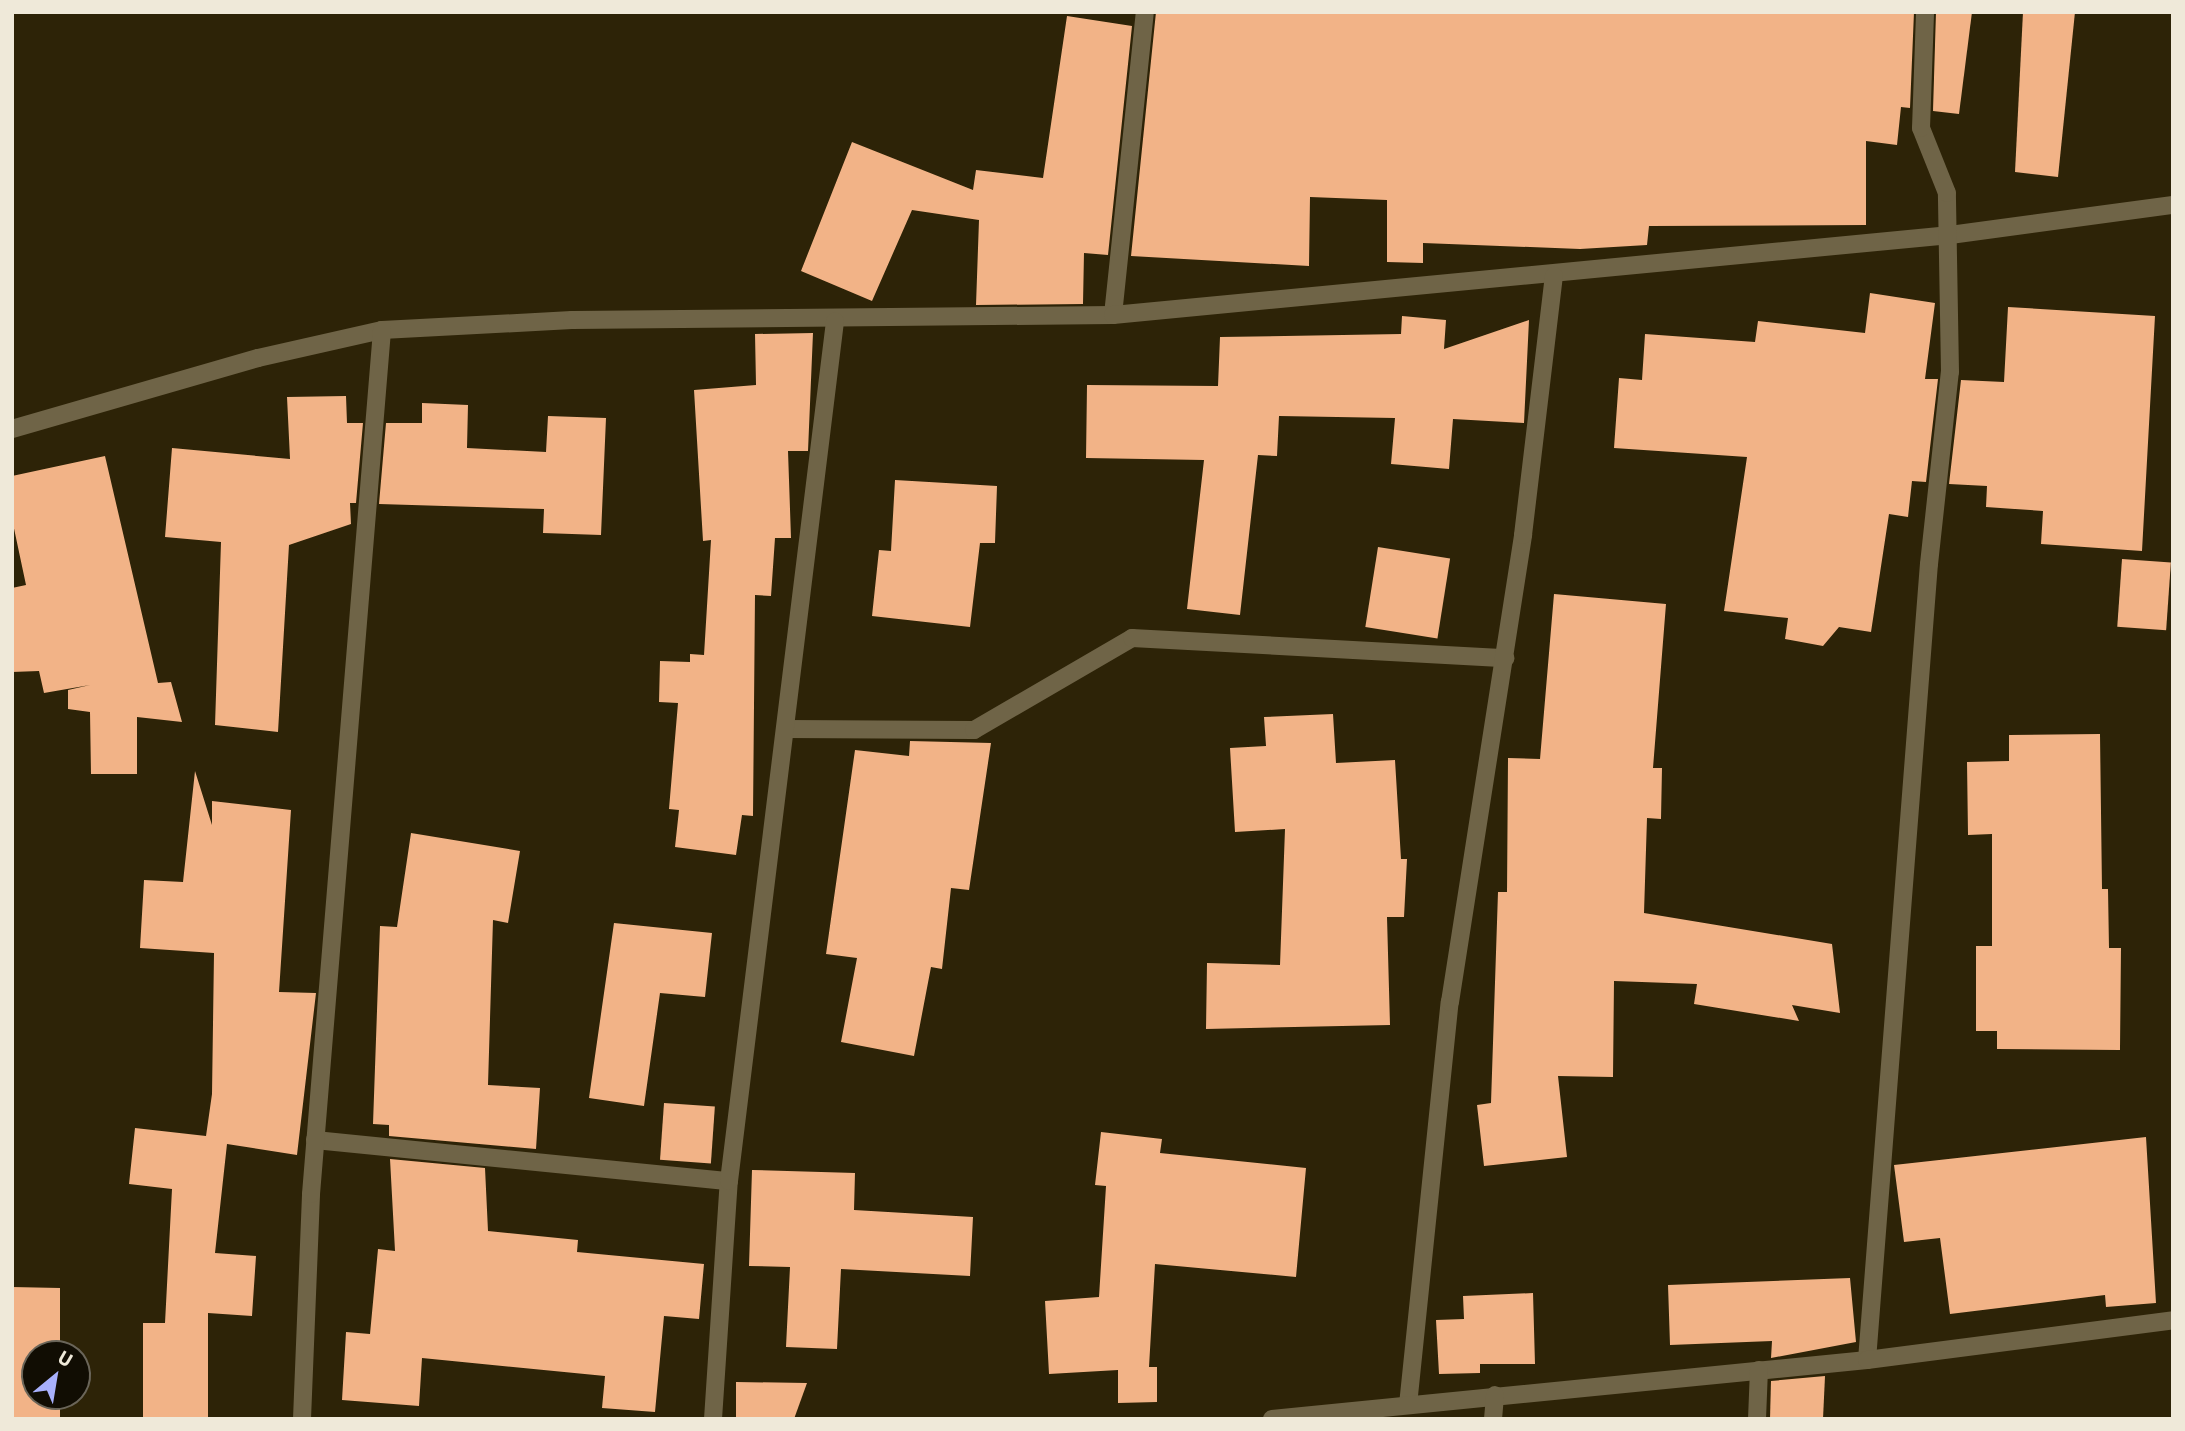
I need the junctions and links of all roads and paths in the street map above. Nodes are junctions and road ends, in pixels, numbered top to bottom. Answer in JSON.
{"nodes":[{"id":1,"x":1145,"y":12,"type":"edge"},
{"id":2,"x":1924,"y":12,"type":"edge"},
{"id":3,"x":2173,"y":205,"type":"edge"},
{"id":4,"x":1950,"y":235,"type":"junction"},
{"id":5,"x":1554,"y":276,"type":"junction"},
{"id":6,"x":1113,"y":315,"type":"junction"},
{"id":7,"x":835,"y":322,"type":"junction"},
{"id":8,"x":382,"y":330,"type":"junction"},
{"id":9,"x":12,"y":429,"type":"edge"},
{"id":10,"x":1504,"y":658,"type":"junction"},
{"id":11,"x":786,"y":729,"type":"junction"},
{"id":12,"x":315,"y":1140,"type":"junction"},
{"id":13,"x":729,"y":1181,"type":"junction"},
{"id":14,"x":2173,"y":1320,"type":"edge"},
{"id":15,"x":1867,"y":1360,"type":"junction"},
{"id":16,"x":1759,"y":1370,"type":"junction"},
{"id":17,"x":1495,"y":1395,"type":"junction"},
{"id":18,"x":1408,"y":1405,"type":"junction"},
{"id":19,"x":302,"y":1419,"type":"edge"},
{"id":20,"x":713,"y":1419,"type":"edge"},
{"id":21,"x":1272,"y":1419,"type":"edge"},
{"id":22,"x":1493,"y":1419,"type":"edge"},
{"id":23,"x":1757,"y":1419,"type":"edge"}],
"edges":[{"from":1,"to":6,"type":"street"},
{"from":2,"to":4,"type":"street"},
{"from":3,"to":4,"type":"street"},
{"from":4,"to":5,"type":"street"},
{"from":4,"to":15,"type":"street"},
{"from":5,"to":6,"type":"street"},
{"from":5,"to":10,"type":"street"},
{"from":6,"to":7,"type":"street"},
{"from":7,"to":8,"type":"street"},
{"from":7,"to":11,"type":"street"},
{"from":8,"to":9,"type":"street"},
{"from":8,"to":12,"type":"street"},
{"from":10,"to":11,"type":"street"},
{"from":10,"to":18,"type":"street"},
{"from":11,"to":13,"type":"street"},
{"from":12,"to":13,"type":"street"},
{"from":12,"to":19,"type":"street"},
{"from":13,"to":20,"type":"street"},
{"from":14,"to":15,"type":"street"},
{"from":15,"to":16,"type":"street"},
{"from":16,"to":17,"type":"street"},
{"from":16,"to":23,"type":"street"},
{"from":17,"to":18,"type":"street"},
{"from":17,"to":22,"type":"street"},
{"from":18,"to":21,"type":"street"}]}
